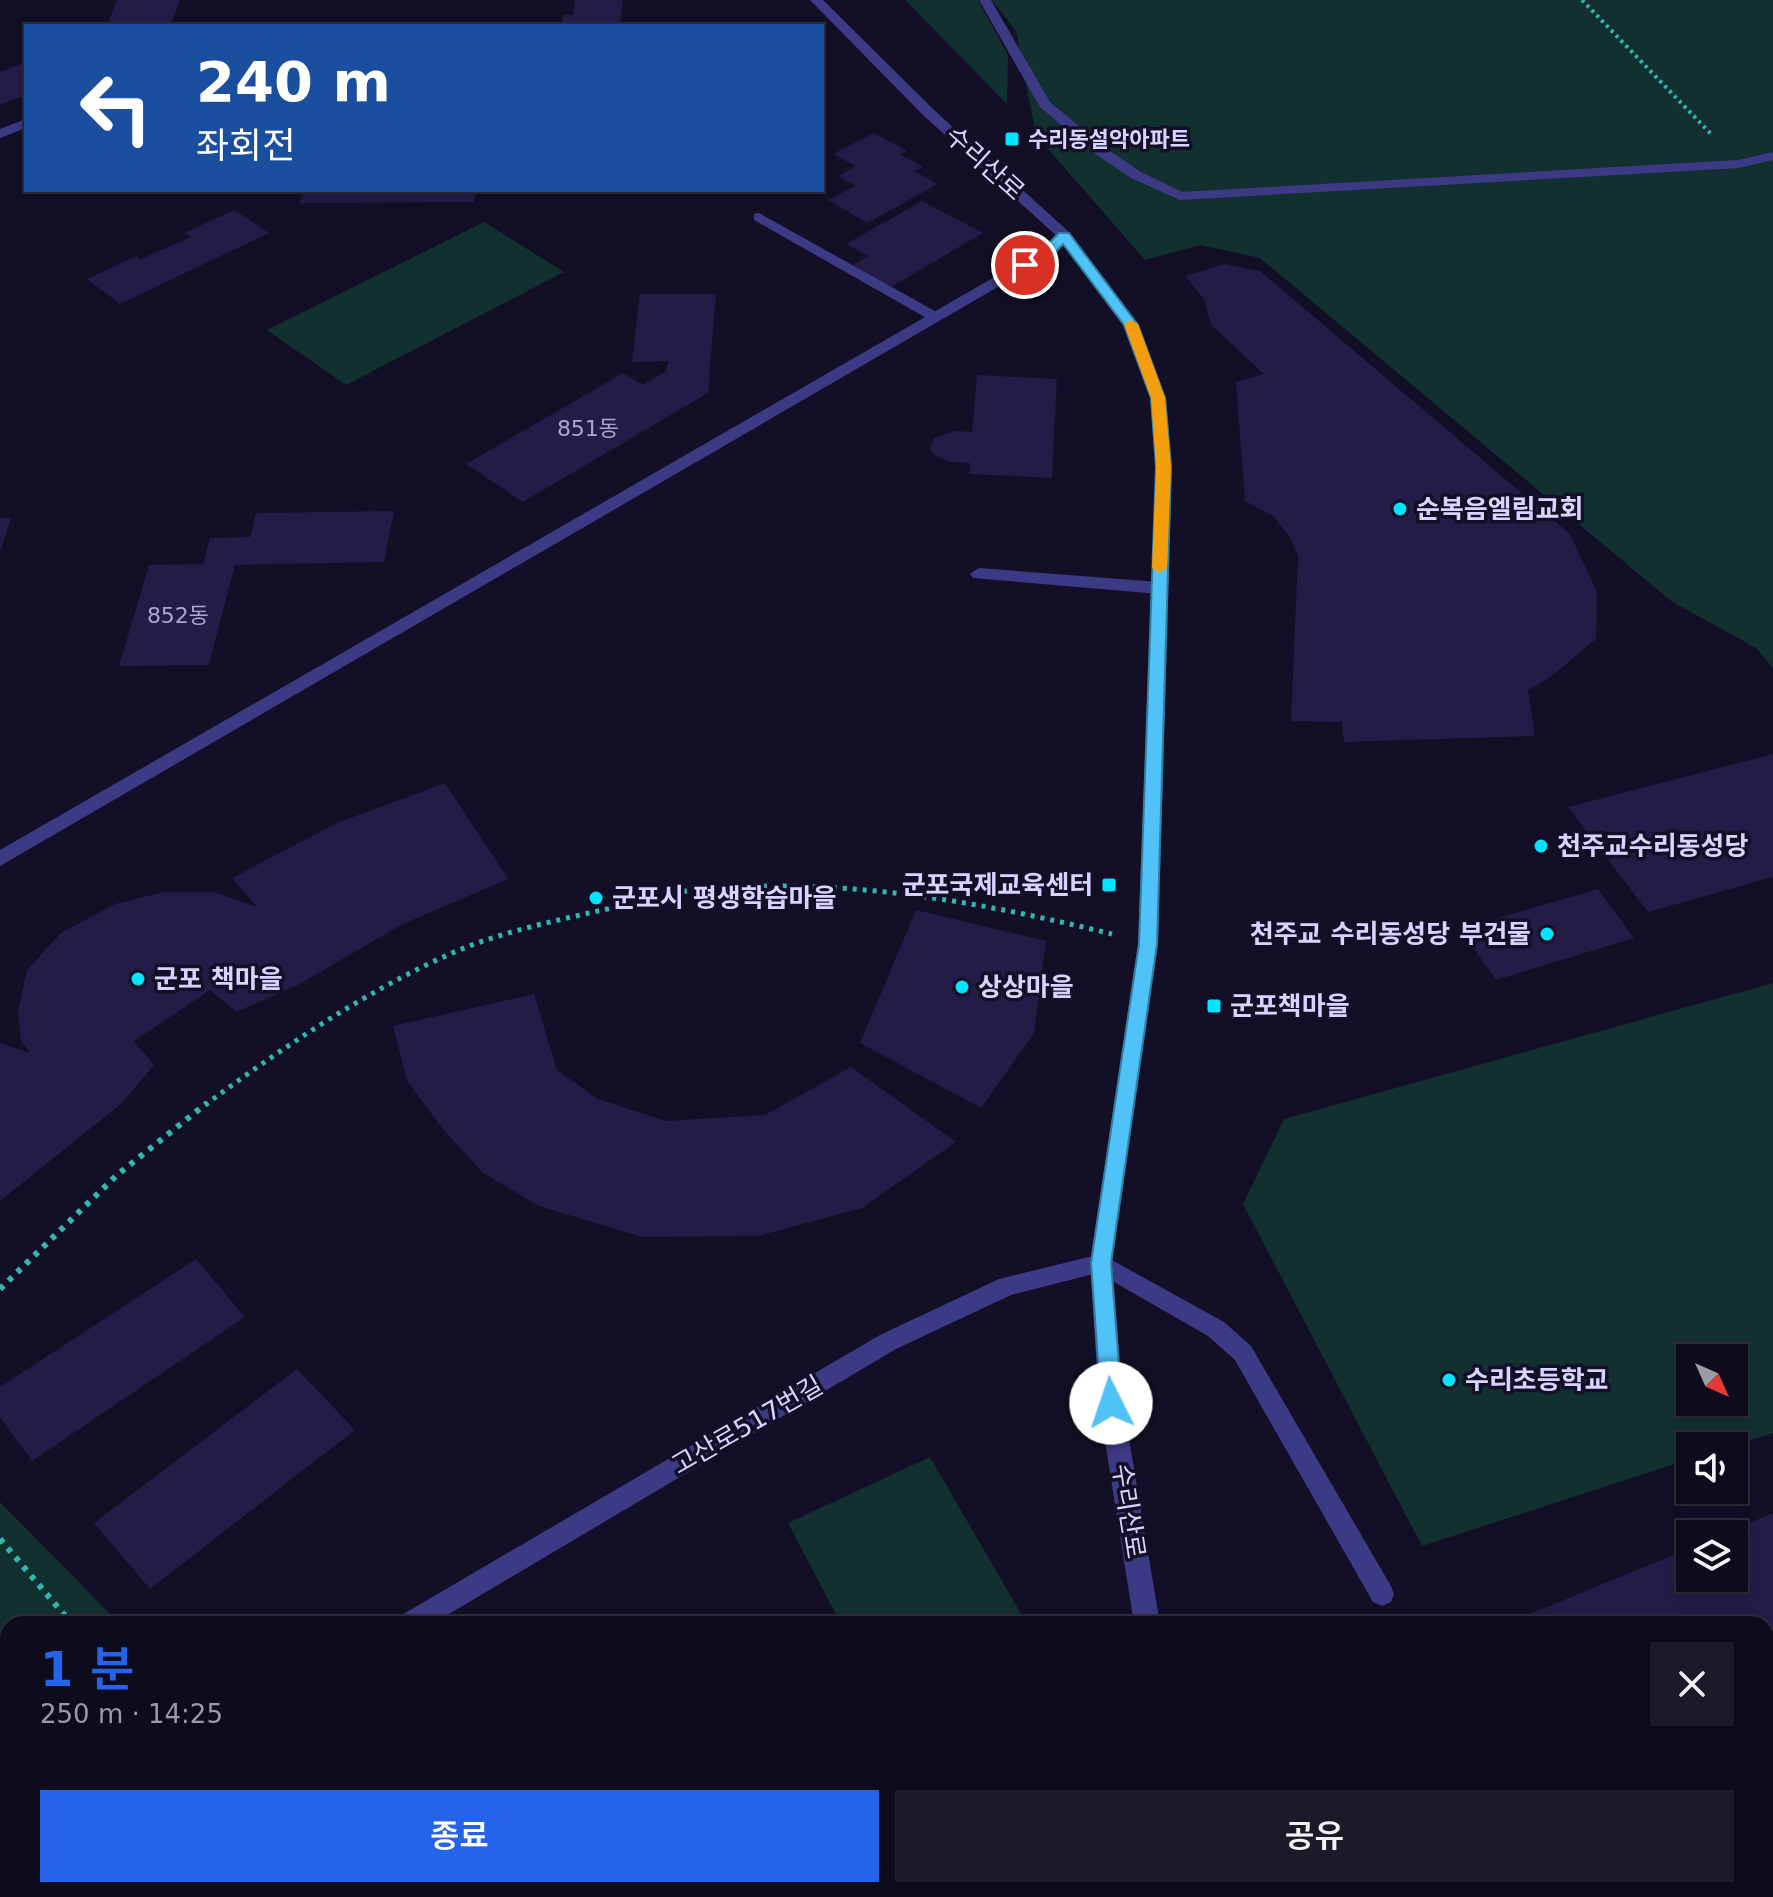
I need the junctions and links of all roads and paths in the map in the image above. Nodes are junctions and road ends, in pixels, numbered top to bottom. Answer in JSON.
{"nodes":[{"id":1,"x":816,"y":0,"type":"edge"},
{"id":2,"x":985,"y":0,"type":"edge"},
{"id":3,"x":1582,"y":0,"type":"edge"},
{"id":4,"x":24,"y":124,"type":"edge"},
{"id":5,"x":0,"y":134,"type":"edge"},
{"id":6,"x":1773,"y":156,"type":"edge"},
{"id":7,"x":1738,"y":164,"type":"junction"},
{"id":8,"x":759,"y":217,"type":"dead end"},
{"id":9,"x":1064,"y":235,"type":"junction"},
{"id":10,"x":935,"y":317,"type":"junction"},
{"id":11,"x":979,"y":574,"type":"dead end"},
{"id":12,"x":1159,"y":588,"type":"junction"},
{"id":13,"x":0,"y":859,"type":"edge"},
{"id":14,"x":1148,"y":944,"type":"junction"},
{"id":15,"x":1101,"y":1263,"type":"junction"},
{"id":16,"x":0,"y":1289,"type":"edge"},
{"id":17,"x":0,"y":1539,"type":"edge"},
{"id":18,"x":1382,"y":1594,"type":"dead end"},
{"id":19,"x":65,"y":1616,"type":"edge"},
{"id":20,"x":423,"y":1616,"type":"edge"},
{"id":21,"x":1146,"y":1616,"type":"edge"}],
"edges":[{"from":1,"to":9,"type":"street","name":"수리산로"},
{"from":2,"to":7,"type":"street"},
{"from":3,"to":7,"type":"path"},
{"from":4,"to":5,"type":"street"},
{"from":6,"to":7,"type":"street"},
{"from":8,"to":10,"type":"street"},
{"from":9,"to":10,"type":"street"},
{"from":9,"to":12,"type":"street","name":"수리산로"},
{"from":10,"to":13,"type":"street"},
{"from":11,"to":12,"type":"street"},
{"from":12,"to":14,"type":"street","name":"수리산로"},
{"from":14,"to":15,"type":"street","name":"수리산로"},
{"from":14,"to":16,"type":"path"},
{"from":15,"to":18,"type":"street"},
{"from":15,"to":20,"type":"street","name":"고산로517번길"},
{"from":15,"to":21,"type":"street","name":"수리산로"},
{"from":17,"to":19,"type":"path"}]}
